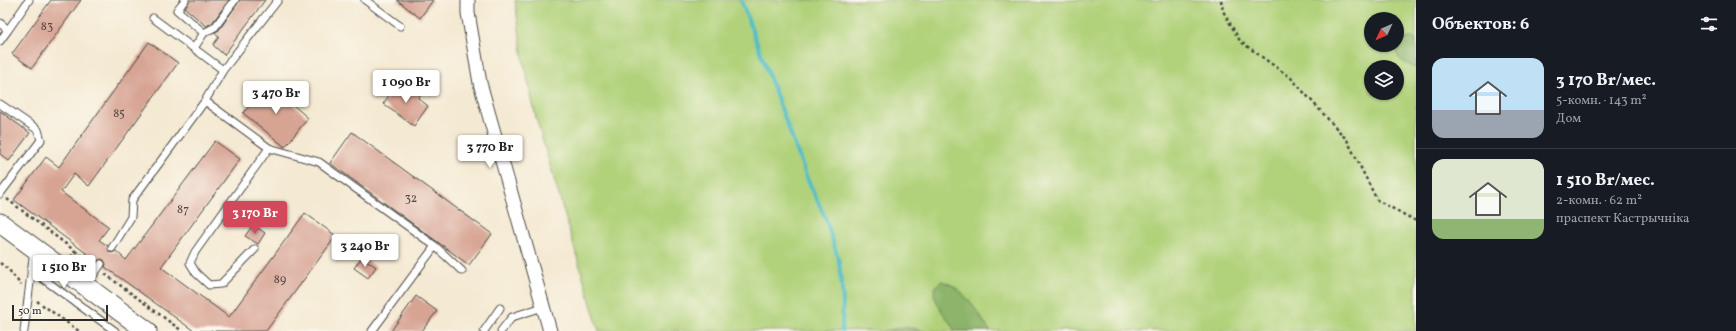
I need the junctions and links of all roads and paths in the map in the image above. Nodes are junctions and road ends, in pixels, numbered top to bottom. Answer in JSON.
{"nodes":[{"id":1,"x":29,"y":0,"type":"edge"},
{"id":2,"x":184,"y":0,"type":"edge"},
{"id":3,"x":236,"y":0,"type":"edge"},
{"id":4,"x":278,"y":0,"type":"edge"},
{"id":5,"x":364,"y":0,"type":"edge"},
{"id":6,"x":468,"y":0,"type":"edge"},
{"id":7,"x":1222,"y":0,"type":"edge"},
{"id":8,"x":153,"y":18,"type":"dead end"},
{"id":9,"x":0,"y":23,"type":"edge"},
{"id":10,"x":400,"y":26,"type":"dead end"},
{"id":11,"x":8,"y":30,"type":"junction"},
{"id":12,"x":204,"y":33,"type":"junction"},
{"id":13,"x":0,"y":41,"type":"edge"},
{"id":14,"x":194,"y":48,"type":"junction"},
{"id":15,"x":223,"y":70,"type":"junction"},
{"id":16,"x":205,"y":101,"type":"junction"},
{"id":17,"x":0,"y":104,"type":"edge"},
{"id":18,"x":269,"y":148,"type":"junction"},
{"id":19,"x":0,"y":194,"type":"edge"},
{"id":20,"x":1416,"y":221,"type":"edge"},
{"id":21,"x":0,"y":222,"type":"edge"},
{"id":22,"x":435,"y":246,"type":"junction"},
{"id":23,"x":34,"y":248,"type":"junction"},
{"id":24,"x":112,"y":248,"type":"dead end"},
{"id":25,"x":254,"y":249,"type":"dead end"},
{"id":26,"x":75,"y":251,"type":"dead end"},
{"id":27,"x":99,"y":266,"type":"junction"},
{"id":28,"x":31,"y":270,"type":"junction"},
{"id":29,"x":462,"y":271,"type":"dead end"},
{"id":30,"x":86,"y":286,"type":"junction"},
{"id":31,"x":543,"y":307,"type":"junction"},
{"id":32,"x":500,"y":308,"type":"dead end"},
{"id":33,"x":24,"y":331,"type":"edge"},
{"id":34,"x":115,"y":331,"type":"edge"},
{"id":35,"x":147,"y":331,"type":"edge"},
{"id":36,"x":182,"y":331,"type":"edge"},
{"id":37,"x":372,"y":331,"type":"edge"},
{"id":38,"x":484,"y":331,"type":"edge"},
{"id":39,"x":501,"y":331,"type":"edge"},
{"id":40,"x":550,"y":331,"type":"edge"}],
"edges":[{"from":1,"to":11,"type":"lane"},
{"from":2,"to":12,"type":"lane"},
{"from":3,"to":12,"type":"lane"},
{"from":4,"to":15,"type":"lane"},
{"from":5,"to":10,"type":"lane"},
{"from":6,"to":31,"type":"street"},
{"from":7,"to":20,"type":"path"},
{"from":8,"to":14,"type":"lane"},
{"from":9,"to":11,"type":"lane"},
{"from":11,"to":13,"type":"lane"},
{"from":12,"to":14,"type":"lane"},
{"from":14,"to":15,"type":"lane"},
{"from":15,"to":16,"type":"lane"},
{"from":16,"to":18,"type":"lane"},
{"from":16,"to":24,"type":"lane"},
{"from":17,"to":19,"type":"lane"},
{"from":18,"to":22,"type":"lane"},
{"from":18,"to":25,"type":"lane"},
{"from":21,"to":23,"type":"main road"},
{"from":22,"to":29,"type":"lane"},
{"from":22,"to":37,"type":"lane"},
{"from":23,"to":28,"type":"lane"},
{"from":23,"to":30,"type":"main road"},
{"from":26,"to":27,"type":"path"},
{"from":27,"to":30,"type":"lane"},
{"from":27,"to":36,"type":"path"},
{"from":28,"to":33,"type":"lane"},
{"from":28,"to":34,"type":"lane"},
{"from":30,"to":35,"type":"main road"},
{"from":31,"to":39,"type":"lane"},
{"from":31,"to":40,"type":"street"},
{"from":32,"to":38,"type":"lane"}]}
